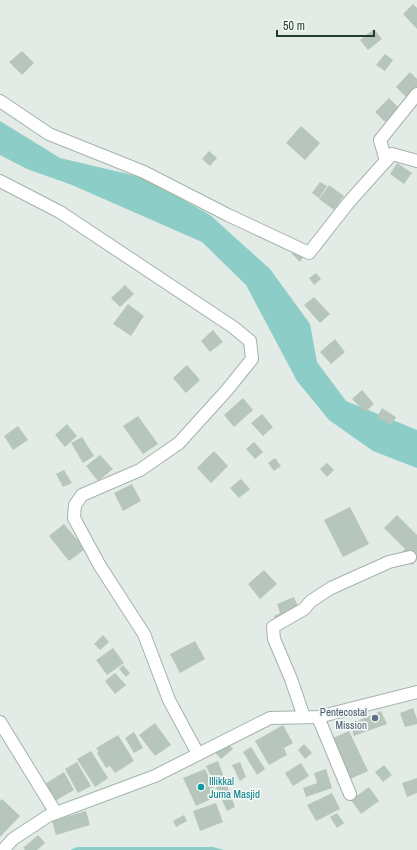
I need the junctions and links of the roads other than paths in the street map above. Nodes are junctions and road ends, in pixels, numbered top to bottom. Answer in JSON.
{"nodes":[{"id":1,"x":417,"y":94,"type":"edge"},
{"id":2,"x":0,"y":101,"type":"edge"},
{"id":3,"x":386,"y":161,"type":"junction"},
{"id":4,"x":417,"y":161,"type":"edge"},
{"id":5,"x":0,"y":181,"type":"edge"},
{"id":6,"x":410,"y":557,"type":"dead end"},
{"id":7,"x":417,"y":692,"type":"edge"},
{"id":8,"x":304,"y":717,"type":"junction"},
{"id":9,"x":318,"y":717,"type":"junction"},
{"id":10,"x":0,"y":722,"type":"edge"},
{"id":11,"x":198,"y":754,"type":"junction"},
{"id":12,"x":350,"y":794,"type":"dead end"},
{"id":13,"x":56,"y":813,"type":"junction"},
{"id":14,"x":3,"y":850,"type":"edge"}],
"edges":[{"from":1,"to":3,"type":"street"},
{"from":2,"to":3,"type":"street"},
{"from":3,"to":4,"type":"street"},
{"from":5,"to":11,"type":"street"},
{"from":6,"to":8,"type":"street"},
{"from":7,"to":9,"type":"street"},
{"from":8,"to":9,"type":"street"},
{"from":8,"to":11,"type":"street"},
{"from":9,"to":12,"type":"street"},
{"from":10,"to":13,"type":"street"},
{"from":11,"to":13,"type":"street"},
{"from":13,"to":14,"type":"street"}]}
